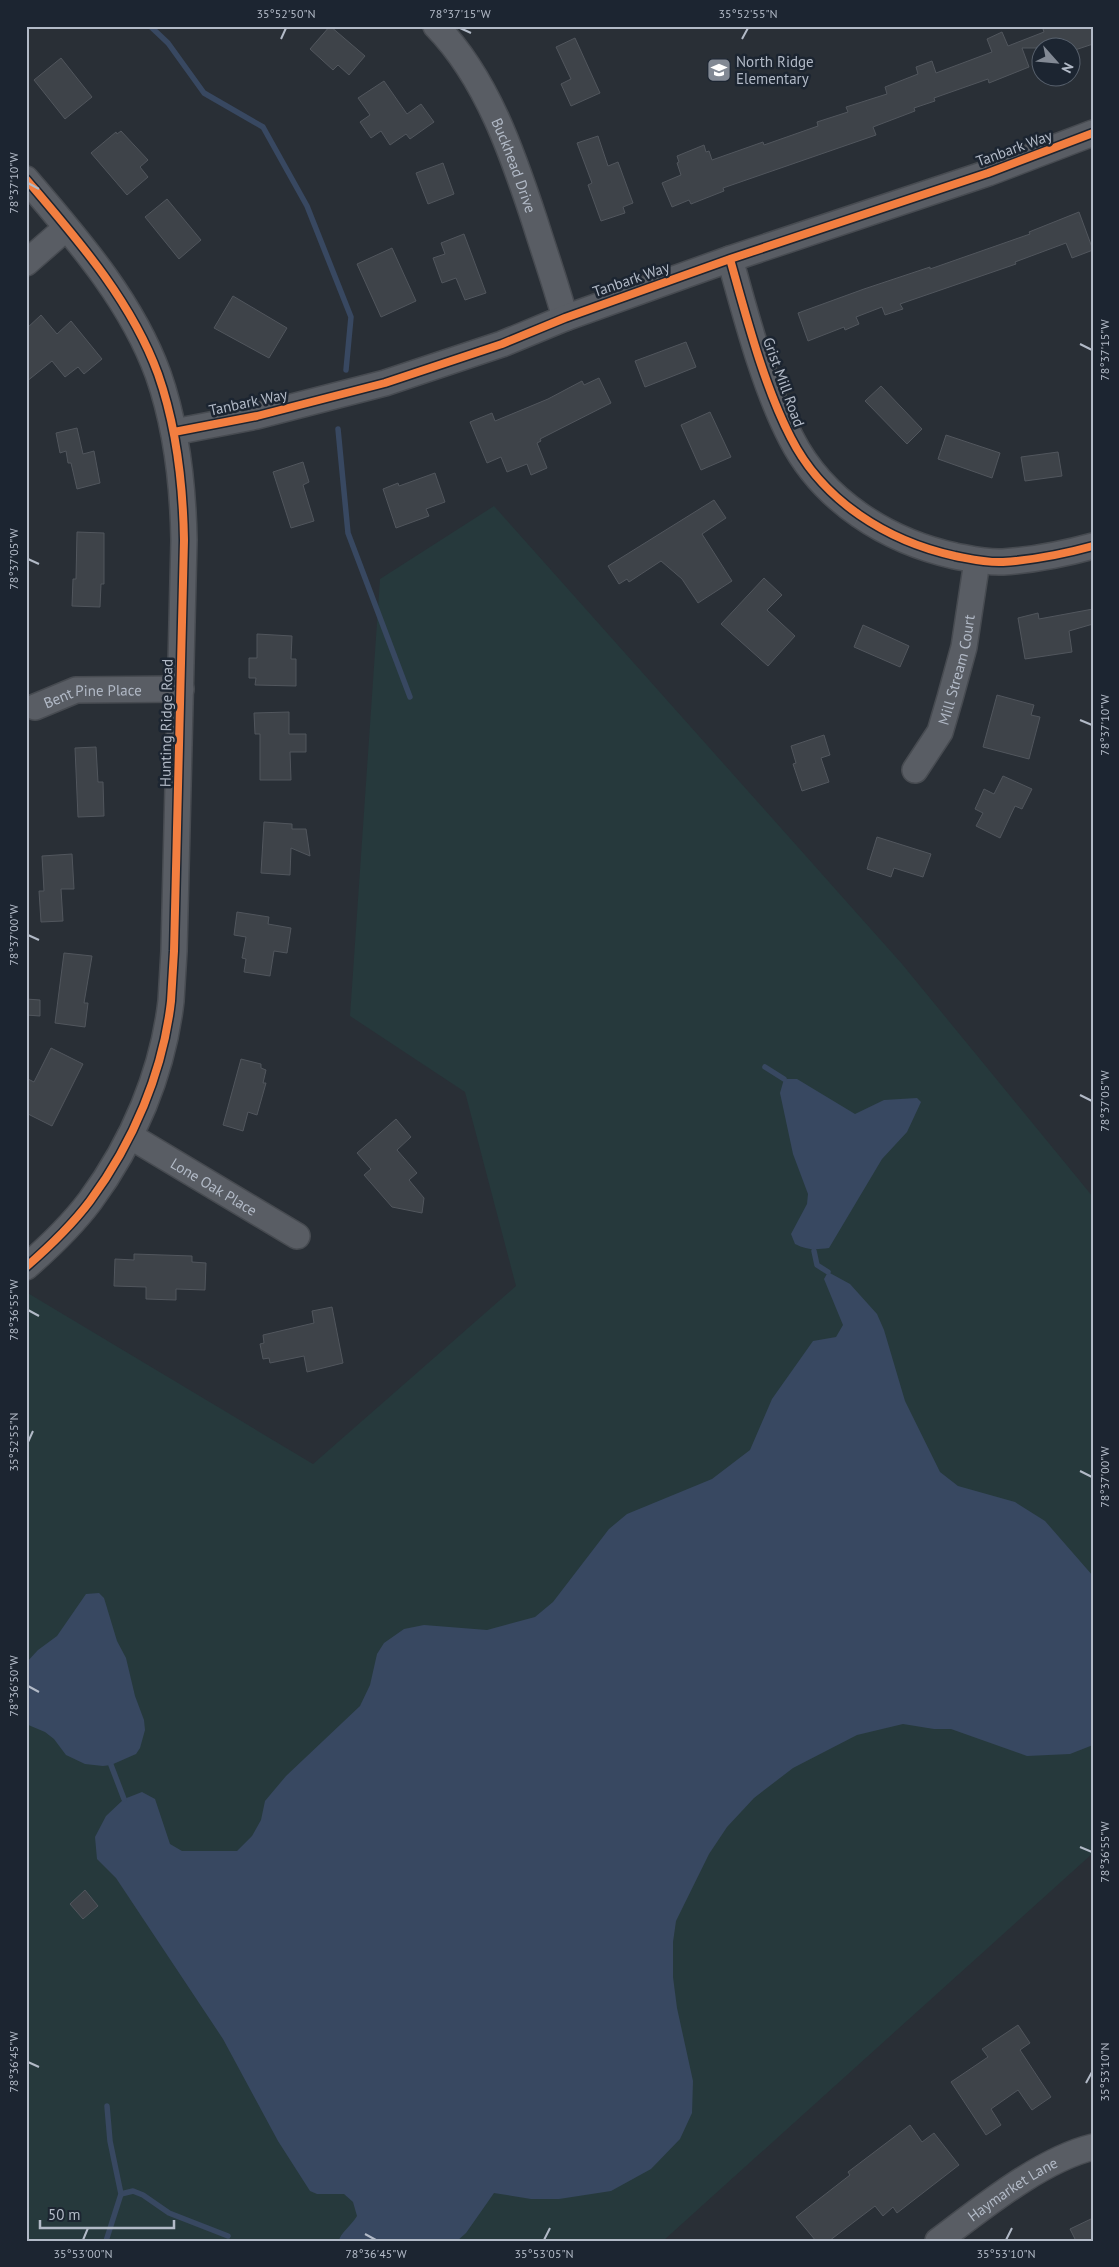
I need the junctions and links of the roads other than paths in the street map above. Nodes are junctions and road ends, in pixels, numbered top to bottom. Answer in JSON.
{"nodes":[{"id":1,"x":436,"y":26,"type":"edge"},
{"id":2,"x":1093,"y":133,"type":"edge"},
{"id":3,"x":26,"y":179,"type":"edge"},
{"id":4,"x":66,"y":228,"type":"junction"},
{"id":5,"x":730,"y":259,"type":"junction"},
{"id":6,"x":26,"y":263,"type":"edge"},
{"id":7,"x":565,"y":318,"type":"junction"},
{"id":8,"x":174,"y":432,"type":"junction"},
{"id":9,"x":1093,"y":546,"type":"edge"},
{"id":10,"x":977,"y":561,"type":"junction"},
{"id":11,"x":181,"y":689,"type":"junction"},
{"id":12,"x":35,"y":707,"type":"dead end"},
{"id":13,"x":915,"y":770,"type":"dead end"},
{"id":14,"x":130,"y":1136,"type":"junction"},
{"id":15,"x":297,"y":1236,"type":"dead end"},
{"id":16,"x":26,"y":1267,"type":"edge"},
{"id":17,"x":1093,"y":2147,"type":"edge"},
{"id":18,"x":938,"y":2241,"type":"edge"}],
"edges":[{"from":1,"to":7,"type":"street","name":"Buckhead Drive"},
{"from":2,"to":5,"type":"street","name":"Tanbark Way"},
{"from":3,"to":4,"type":"street","name":"Hunting Ridge Road"},
{"from":4,"to":6,"type":"street"},
{"from":4,"to":8,"type":"street","name":"Hunting Ridge Road"},
{"from":5,"to":7,"type":"street","name":"Tanbark Way"},
{"from":5,"to":10,"type":"street","name":"Grist Mill Road"},
{"from":7,"to":8,"type":"street","name":"Tanbark Way"},
{"from":8,"to":11,"type":"street","name":"Hunting Ridge Road"},
{"from":9,"to":10,"type":"street","name":"Grist Mill Road"},
{"from":10,"to":13,"type":"street","name":"Mill Stream Court"},
{"from":11,"to":12,"type":"street","name":"Bent Pine Place"},
{"from":11,"to":14,"type":"street","name":"Hunting Ridge Road"},
{"from":14,"to":15,"type":"street","name":"Lone Oak Place"},
{"from":14,"to":16,"type":"street","name":"Hunting Ridge Road"},
{"from":17,"to":18,"type":"street","name":"Haymarket Lane"}]}
